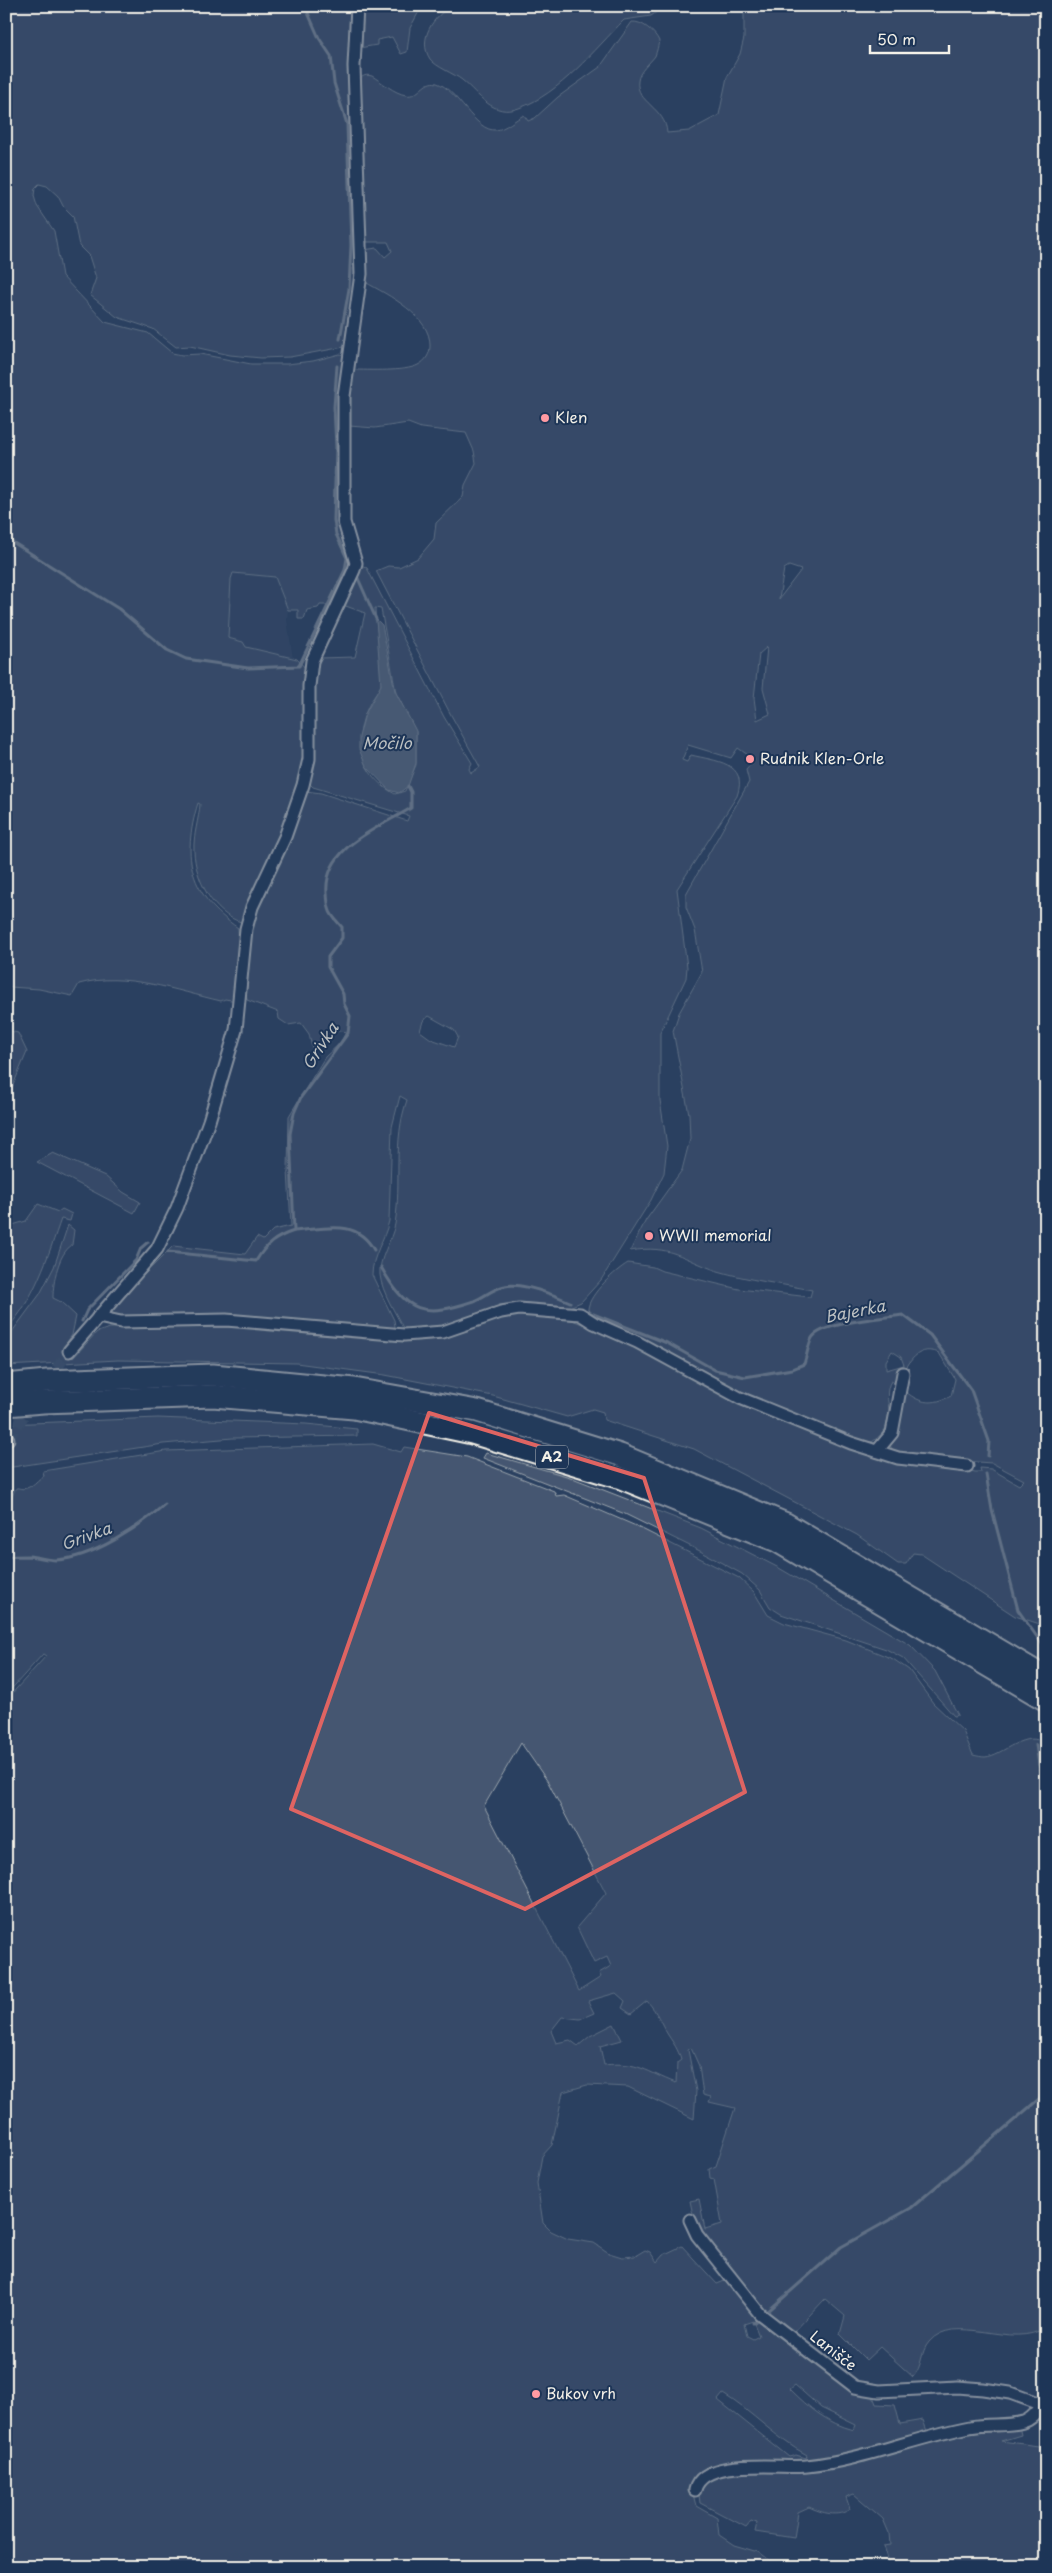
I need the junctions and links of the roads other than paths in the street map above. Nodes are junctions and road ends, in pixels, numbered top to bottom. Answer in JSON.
{"nodes":[{"id":1,"x":357,"y":6,"type":"edge"},
{"id":2,"x":98,"y":1317,"type":"junction"},
{"id":3,"x":69,"y":1352,"type":"tunnel mouth"},
{"id":4,"x":902,"y":1373,"type":"dead end"},
{"id":5,"x":6,"y":1385,"type":"edge"},
{"id":6,"x":6,"y":1405,"type":"edge"},
{"id":7,"x":877,"y":1451,"type":"junction"},
{"id":8,"x":967,"y":1466,"type":"dead end"},
{"id":9,"x":1046,"y":1678,"type":"edge"},
{"id":10,"x":1046,"y":1700,"type":"edge"},
{"id":11,"x":690,"y":2220,"type":"dead end"},
{"id":12,"x":1044,"y":2405,"type":"edge"},
{"id":13,"x":695,"y":2490,"type":"dead end"}],
"edges":[{"from":1,"to":2,"type":"street"},
{"from":2,"to":3,"type":"street"},
{"from":2,"to":7,"type":"street"},
{"from":4,"to":7,"type":"street"},
{"from":5,"to":9,"type":"highway","number":"A2"},
{"from":6,"to":10,"type":"highway","number":"A2"},
{"from":7,"to":8,"type":"street"},
{"from":11,"to":12,"type":"street","name":"Lanišče"},
{"from":12,"to":13,"type":"street","name":"Lanišče"}]}
